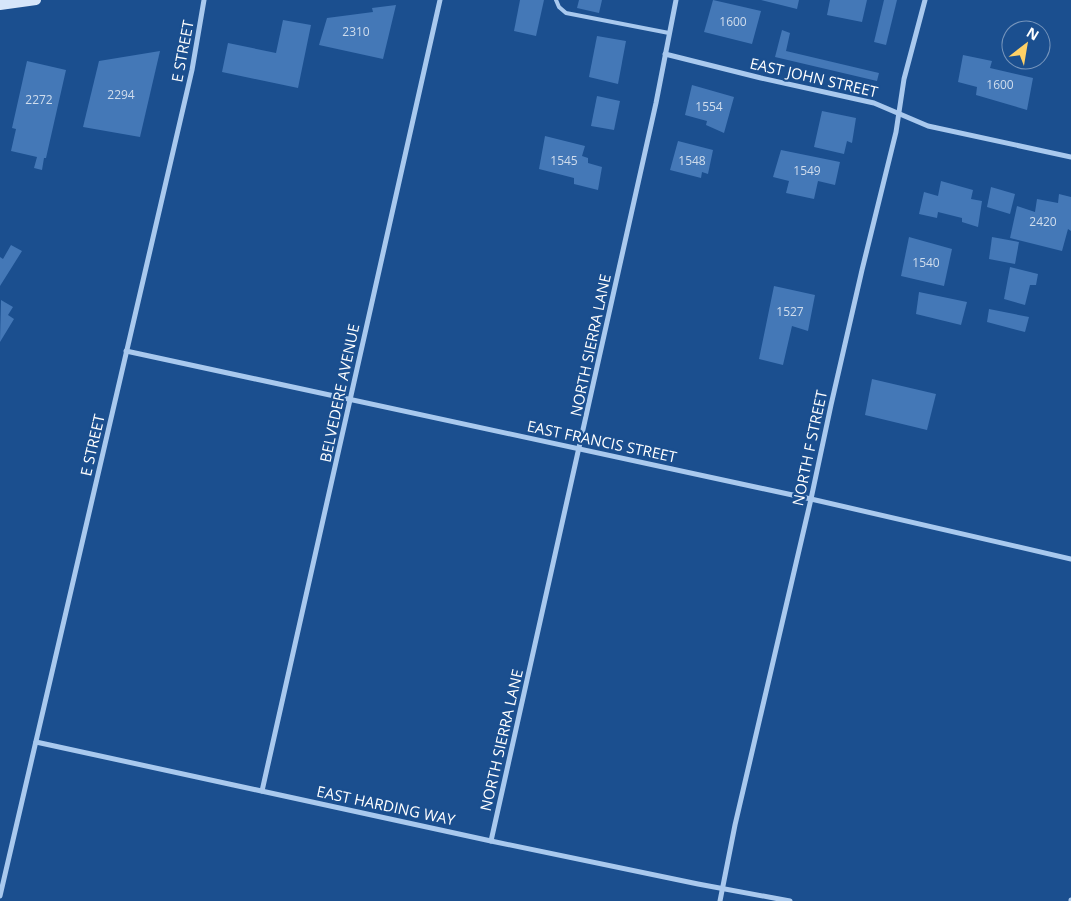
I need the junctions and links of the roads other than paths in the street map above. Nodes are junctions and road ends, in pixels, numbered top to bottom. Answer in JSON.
{"nodes":[{"id":1,"x":36,"y":0,"type":"edge"},
{"id":2,"x":204,"y":0,"type":"edge"},
{"id":3,"x":440,"y":0,"type":"edge"},
{"id":4,"x":556,"y":0,"type":"edge"},
{"id":5,"x":676,"y":0,"type":"edge"},
{"id":6,"x":925,"y":0,"type":"edge"},
{"id":7,"x":0,"y":5,"type":"edge"},
{"id":8,"x":669,"y":33,"type":"junction"},
{"id":9,"x":665,"y":54,"type":"junction"},
{"id":10,"x":898,"y":114,"type":"junction"},
{"id":11,"x":1071,"y":157,"type":"edge"},
{"id":12,"x":126,"y":352,"type":"junction"},
{"id":13,"x":349,"y":400,"type":"junction"},
{"id":14,"x":579,"y":449,"type":"junction"},
{"id":15,"x":811,"y":499,"type":"junction"},
{"id":16,"x":1071,"y":559,"type":"edge"},
{"id":17,"x":36,"y":742,"type":"junction"},
{"id":18,"x":262,"y":790,"type":"junction"},
{"id":19,"x":491,"y":841,"type":"junction"},
{"id":20,"x":722,"y":887,"type":"junction"},
{"id":21,"x":0,"y":896,"type":"edge"},
{"id":22,"x":720,"y":901,"type":"edge"},
{"id":23,"x":790,"y":901,"type":"edge"}],
"edges":[{"from":1,"to":7,"type":"main road"},
{"from":2,"to":12,"type":"street","name":"E STREET"},
{"from":3,"to":13,"type":"street","name":"BELVEDERE AVENUE"},
{"from":4,"to":8,"type":"lane"},
{"from":5,"to":8,"type":"street","name":"NORTH SIERRA LANE"},
{"from":6,"to":10,"type":"street","name":"NORTH F STREET"},
{"from":8,"to":9,"type":"street","name":"NORTH SIERRA LANE"},
{"from":9,"to":10,"type":"street","name":"EAST JOHN STREET"},
{"from":9,"to":14,"type":"street","name":"NORTH SIERRA LANE"},
{"from":10,"to":11,"type":"street","name":"EAST JOHN STREET"},
{"from":10,"to":15,"type":"street","name":"NORTH F STREET"},
{"from":12,"to":13,"type":"street","name":"EAST FRANCIS STREET"},
{"from":12,"to":17,"type":"street","name":"E STREET"},
{"from":13,"to":14,"type":"street","name":"EAST FRANCIS STREET"},
{"from":13,"to":18,"type":"street","name":"BELVEDERE AVENUE"},
{"from":14,"to":15,"type":"street","name":"EAST FRANCIS STREET"},
{"from":14,"to":19,"type":"street","name":"NORTH SIERRA LANE"},
{"from":15,"to":16,"type":"street","name":"EAST FRANCIS STREET"},
{"from":15,"to":20,"type":"street","name":"NORTH F STREET"},
{"from":17,"to":18,"type":"street","name":"EAST HARDING WAY"},
{"from":17,"to":21,"type":"street","name":"E STREET"},
{"from":18,"to":19,"type":"street","name":"EAST HARDING WAY"},
{"from":19,"to":20,"type":"street","name":"EAST HARDING WAY"},
{"from":20,"to":22,"type":"street","name":"NORTH F STREET"},
{"from":20,"to":23,"type":"street","name":"EAST HARDING WAY"}]}
